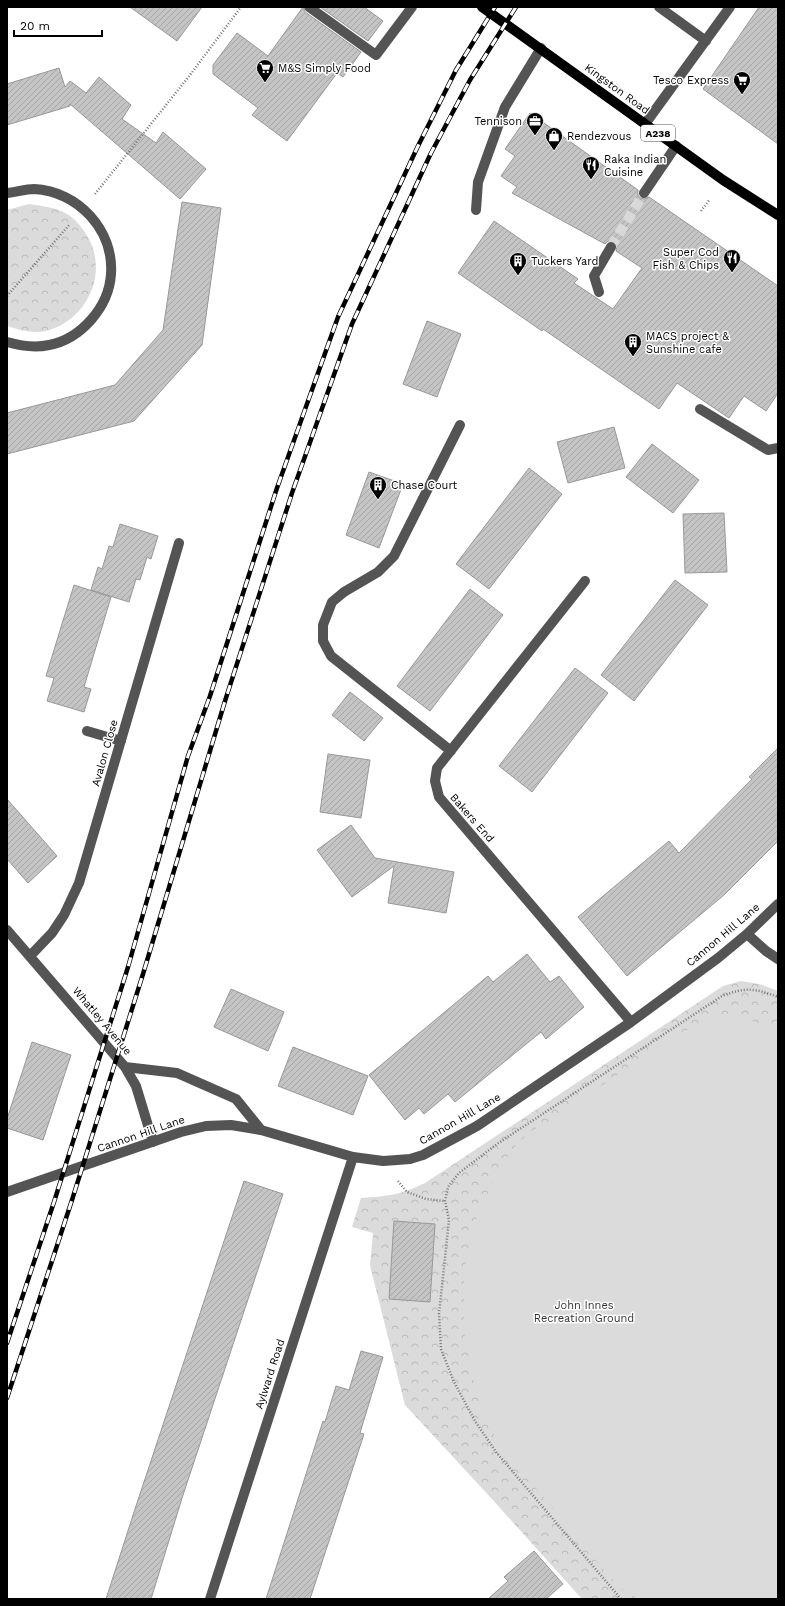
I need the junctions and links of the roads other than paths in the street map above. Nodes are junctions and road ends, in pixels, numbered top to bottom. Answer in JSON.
{"nodes":[{"id":1,"x":309,"y":7,"type":"edge"},
{"id":2,"x":412,"y":7,"type":"edge"},
{"id":3,"x":482,"y":7,"type":"edge"},
{"id":4,"x":659,"y":7,"type":"edge"},
{"id":5,"x":730,"y":7,"type":"edge"},
{"id":6,"x":706,"y":41,"type":"junction"},
{"id":7,"x":540,"y":48,"type":"junction"},
{"id":8,"x":645,"y":124,"type":"junction"},
{"id":9,"x":676,"y":146,"type":"junction"},
{"id":10,"x":7,"y":193,"type":"edge"},
{"id":11,"x":644,"y":193,"type":"tunnel mouth"},
{"id":12,"x":476,"y":210,"type":"dead end"},
{"id":13,"x":778,"y":216,"type":"edge"},
{"id":14,"x":611,"y":247,"type":"tunnel mouth"},
{"id":15,"x":599,"y":292,"type":"dead end"},
{"id":16,"x":7,"y":342,"type":"edge"},
{"id":17,"x":700,"y":409,"type":"dead end"},
{"id":18,"x":460,"y":425,"type":"dead end"},
{"id":19,"x":778,"y":448,"type":"edge"},
{"id":20,"x":179,"y":543,"type":"dead end"},
{"id":21,"x":585,"y":581,"type":"dead end"},
{"id":22,"x":87,"y":732,"type":"dead end"},
{"id":23,"x":122,"y":741,"type":"junction"},
{"id":24,"x":451,"y":751,"type":"junction"},
{"id":25,"x":778,"y":904,"type":"edge"},
{"id":26,"x":7,"y":930,"type":"edge"},
{"id":27,"x":747,"y":934,"type":"junction"},
{"id":28,"x":30,"y":956,"type":"junction"},
{"id":29,"x":778,"y":959,"type":"edge"},
{"id":30,"x":631,"y":1022,"type":"junction"},
{"id":31,"x":125,"y":1067,"type":"junction"},
{"id":32,"x":261,"y":1130,"type":"junction"},
{"id":33,"x":152,"y":1142,"type":"junction"},
{"id":34,"x":353,"y":1157,"type":"junction"},
{"id":35,"x":7,"y":1192,"type":"edge"},
{"id":36,"x":210,"y":1599,"type":"edge"}],
"edges":[{"from":1,"to":2,"type":"street"},
{"from":3,"to":7,"type":"main road","name":"Kingston Road","number":"A238"},
{"from":4,"to":6,"type":"street"},
{"from":5,"to":6,"type":"street"},
{"from":6,"to":8,"type":"street"},
{"from":7,"to":8,"type":"main road","name":"Kingston Road","number":"A238"},
{"from":7,"to":12,"type":"street"},
{"from":8,"to":9,"type":"main road","name":"Kingston Road","number":"A238"},
{"from":9,"to":11,"type":"street"},
{"from":9,"to":13,"type":"main road","name":"Kingston Road","number":"A238"},
{"from":10,"to":16,"type":"street"},
{"from":14,"to":15,"type":"street"},
{"from":17,"to":19,"type":"street"},
{"from":18,"to":24,"type":"street"},
{"from":20,"to":23,"type":"street","name":"Avalon Close"},
{"from":21,"to":24,"type":"street","name":"Bakers End"},
{"from":22,"to":23,"type":"street"},
{"from":23,"to":28,"type":"street","name":"Avalon Close"},
{"from":24,"to":30,"type":"street","name":"Bakers End"},
{"from":25,"to":27,"type":"street","name":"Cannon Hill Lane"},
{"from":26,"to":28,"type":"street","name":"Whatley Avenue"},
{"from":27,"to":29,"type":"street"},
{"from":27,"to":30,"type":"street","name":"Cannon Hill Lane"},
{"from":28,"to":31,"type":"street","name":"Whatley Avenue"},
{"from":30,"to":34,"type":"street","name":"Cannon Hill Lane"},
{"from":31,"to":32,"type":"street"},
{"from":31,"to":33,"type":"street","name":"Whatley Avenue"},
{"from":32,"to":33,"type":"street","name":"Cannon Hill Lane"},
{"from":32,"to":34,"type":"street","name":"Cannon Hill Lane"},
{"from":33,"to":35,"type":"street","name":"Cannon Hill Lane"},
{"from":34,"to":36,"type":"street","name":"Aylward Road"}]}
